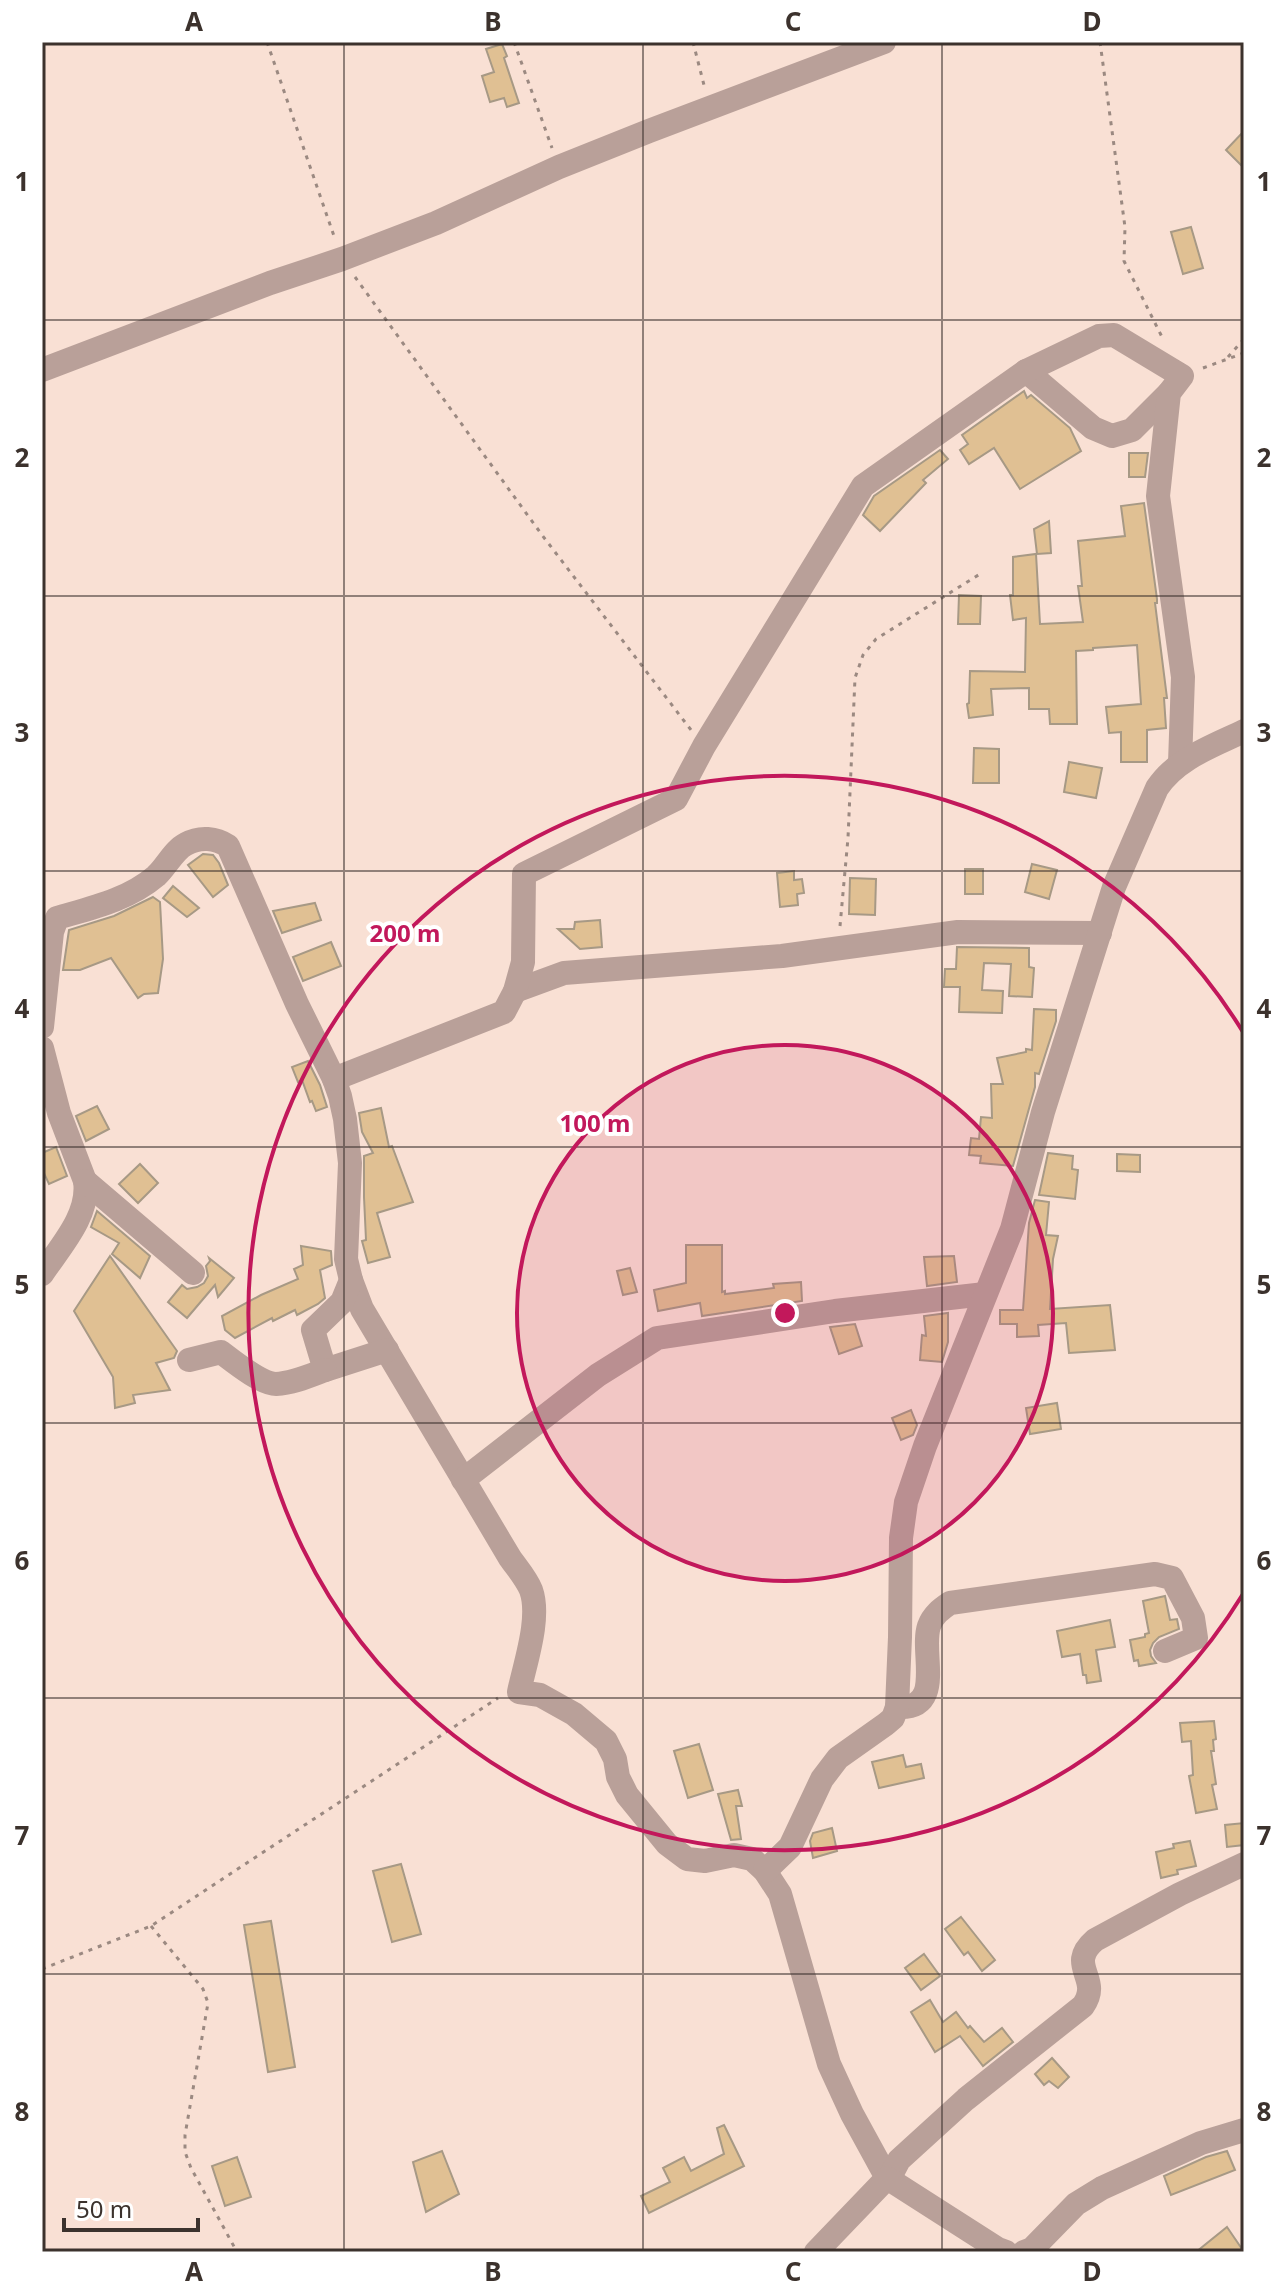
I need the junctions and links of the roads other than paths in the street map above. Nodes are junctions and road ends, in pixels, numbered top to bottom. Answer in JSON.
{"nodes":[{"id":1,"x":884,"y":42,"type":"edge"},
{"id":2,"x":42,"y":370,"type":"edge"},
{"id":3,"x":1026,"y":371,"type":"junction"},
{"id":4,"x":1176,"y":385,"type":"junction"},
{"id":5,"x":1244,"y":731,"type":"edge"},
{"id":6,"x":1180,"y":763,"type":"junction"},
{"id":7,"x":1100,"y":933,"type":"junction"},
{"id":8,"x":515,"y":991,"type":"junction"},
{"id":9,"x":42,"y":1027,"type":"edge"},
{"id":10,"x":42,"y":1048,"type":"edge"},
{"id":11,"x":334,"y":1079,"type":"junction"},
{"id":12,"x":85,"y":1181,"type":"junction"},
{"id":13,"x":193,"y":1273,"type":"dead end"},
{"id":14,"x":42,"y":1274,"type":"edge"},
{"id":15,"x":351,"y":1280,"type":"junction"},
{"id":16,"x":985,"y":1294,"type":"junction"},
{"id":17,"x":387,"y":1350,"type":"junction"},
{"id":18,"x":189,"y":1360,"type":"dead end"},
{"id":19,"x":325,"y":1370,"type":"junction"},
{"id":20,"x":463,"y":1480,"type":"junction"},
{"id":21,"x":1165,"y":1651,"type":"dead end"},
{"id":22,"x":897,"y":1707,"type":"junction"},
{"id":23,"x":1244,"y":1864,"type":"edge"},
{"id":24,"x":765,"y":1871,"type":"junction"},
{"id":25,"x":1244,"y":2130,"type":"edge"},
{"id":26,"x":888,"y":2179,"type":"junction"},
{"id":27,"x":816,"y":2252,"type":"edge"},
{"id":28,"x":1006,"y":2252,"type":"edge"},
{"id":29,"x":1024,"y":2252,"type":"edge"}],
"edges":[{"from":1,"to":2,"type":"street"},
{"from":3,"to":4,"type":"street"},
{"from":3,"to":4,"type":"street"},
{"from":3,"to":8,"type":"street"},
{"from":4,"to":6,"type":"street"},
{"from":5,"to":6,"type":"street"},
{"from":6,"to":7,"type":"street"},
{"from":7,"to":8,"type":"street"},
{"from":7,"to":16,"type":"street"},
{"from":8,"to":11,"type":"street"},
{"from":9,"to":11,"type":"street"},
{"from":10,"to":12,"type":"street"},
{"from":11,"to":15,"type":"street"},
{"from":12,"to":13,"type":"street"},
{"from":12,"to":14,"type":"street"},
{"from":15,"to":17,"type":"street"},
{"from":15,"to":19,"type":"street"},
{"from":16,"to":20,"type":"street"},
{"from":16,"to":22,"type":"street"},
{"from":17,"to":19,"type":"street"},
{"from":17,"to":20,"type":"street"},
{"from":18,"to":19,"type":"street"},
{"from":20,"to":24,"type":"street"},
{"from":21,"to":22,"type":"street"},
{"from":22,"to":24,"type":"street"},
{"from":23,"to":26,"type":"street"},
{"from":24,"to":26,"type":"street"},
{"from":25,"to":29,"type":"street"},
{"from":26,"to":27,"type":"street"},
{"from":26,"to":28,"type":"street"}]}
